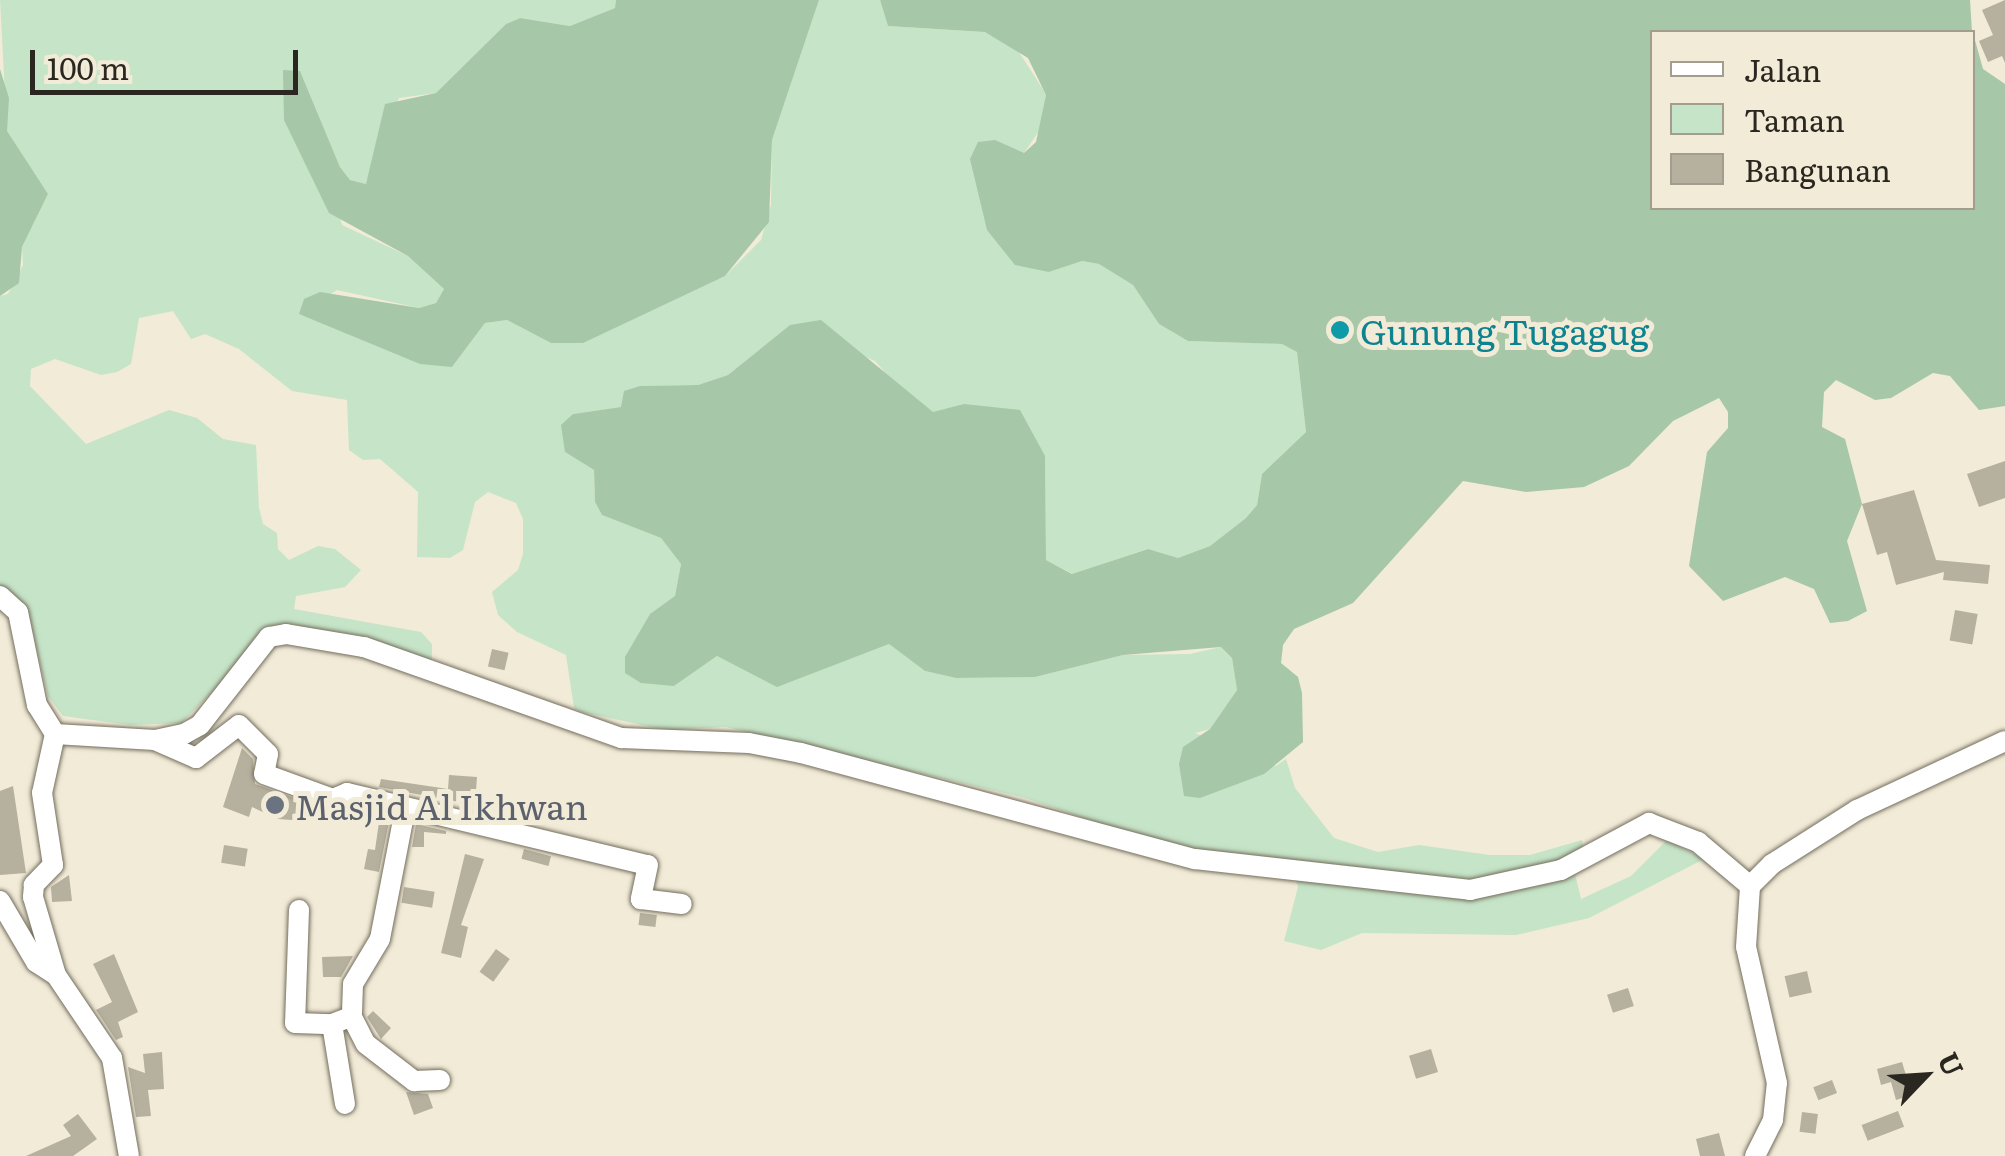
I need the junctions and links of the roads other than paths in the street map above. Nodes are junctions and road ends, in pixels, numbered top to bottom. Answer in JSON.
{"nodes":[{"id":1,"x":0,"y":596,"type":"edge"},
{"id":2,"x":55,"y":734,"type":"junction"},
{"id":3,"x":155,"y":740,"type":"junction"},
{"id":4,"x":2005,"y":741,"type":"edge"},
{"id":5,"x":405,"y":810,"type":"junction"},
{"id":6,"x":1750,"y":886,"type":"junction"},
{"id":7,"x":0,"y":902,"type":"edge"},
{"id":8,"x":682,"y":904,"type":"dead end"},
{"id":9,"x":299,"y":910,"type":"dead end"},
{"id":10,"x":56,"y":975,"type":"junction"},
{"id":11,"x":342,"y":1020,"type":"junction"},
{"id":12,"x":440,"y":1080,"type":"dead end"},
{"id":13,"x":345,"y":1104,"type":"dead end"},
{"id":14,"x":129,"y":1156,"type":"edge"},
{"id":15,"x":1755,"y":1156,"type":"edge"}],
"edges":[{"from":1,"to":2,"type":"street"},
{"from":2,"to":3,"type":"street"},
{"from":2,"to":10,"type":"street"},
{"from":3,"to":5,"type":"street"},
{"from":3,"to":6,"type":"street"},
{"from":4,"to":6,"type":"street"},
{"from":5,"to":8,"type":"street"},
{"from":5,"to":11,"type":"street"},
{"from":6,"to":15,"type":"street"},
{"from":7,"to":10,"type":"street"},
{"from":9,"to":11,"type":"street"},
{"from":10,"to":14,"type":"street"},
{"from":11,"to":12,"type":"street"},
{"from":11,"to":13,"type":"street"}]}
